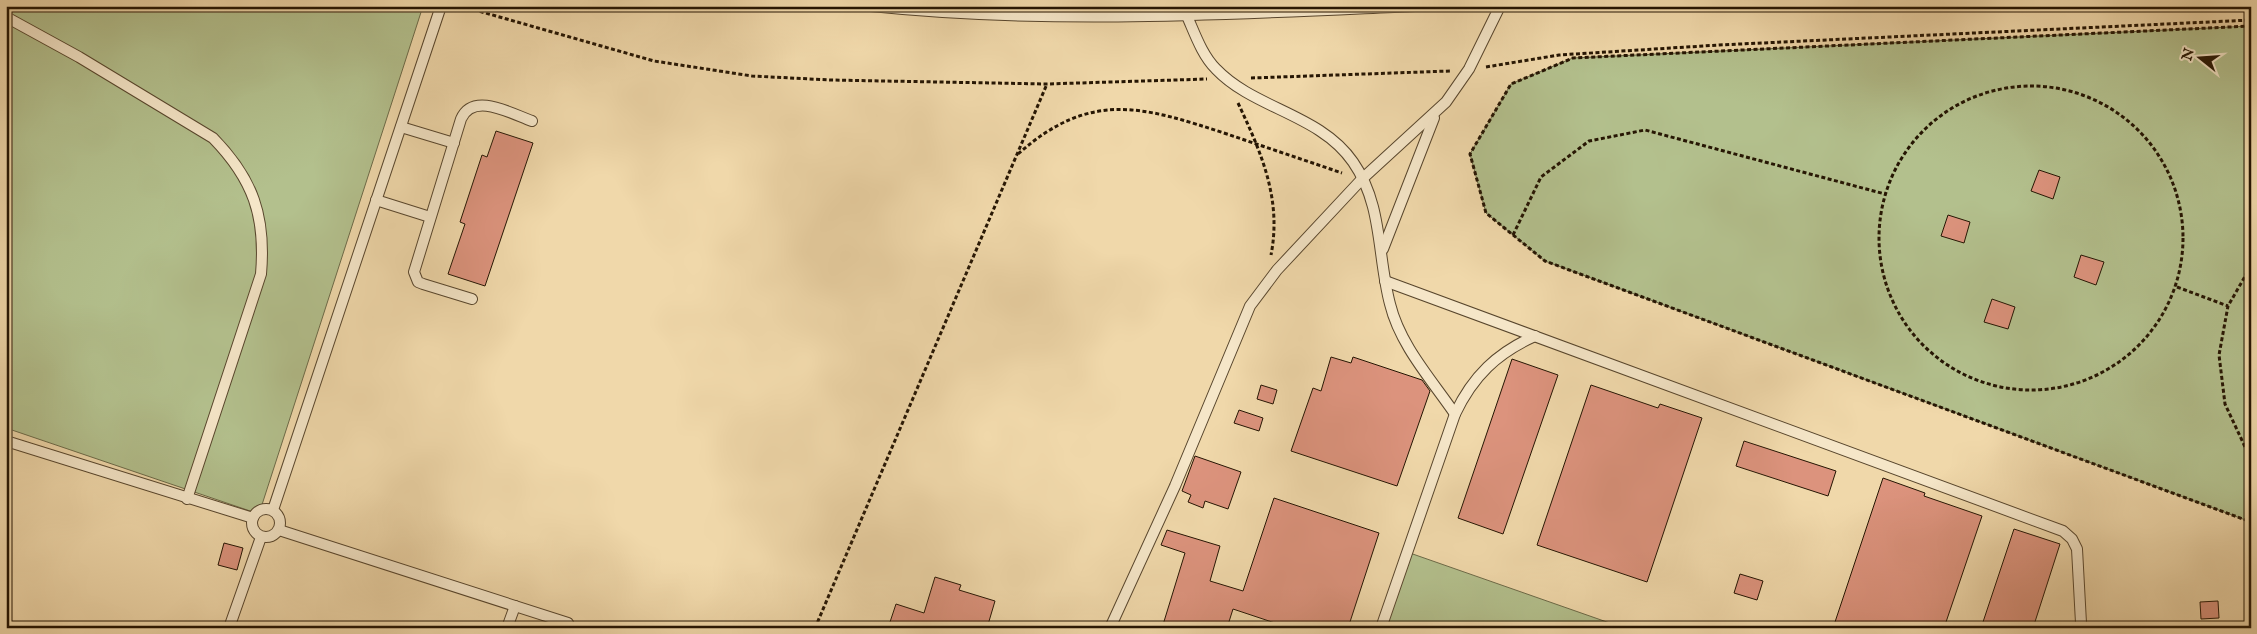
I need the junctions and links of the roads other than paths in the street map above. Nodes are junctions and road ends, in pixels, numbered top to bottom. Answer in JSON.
{"nodes":[{"id":1,"x":441,"y":6,"type":"edge"},
{"id":2,"x":871,"y":6,"type":"edge"},
{"id":3,"x":1415,"y":6,"type":"edge"},
{"id":4,"x":1500,"y":6,"type":"edge"},
{"id":5,"x":1187,"y":16,"type":"junction"},
{"id":6,"x":6,"y":17,"type":"edge"},
{"id":7,"x":1435,"y":115,"type":"junction"},
{"id":8,"x":532,"y":121,"type":"dead end"},
{"id":9,"x":401,"y":127,"type":"junction"},
{"id":10,"x":454,"y":143,"type":"junction"},
{"id":11,"x":1362,"y":179,"type":"junction"},
{"id":12,"x":376,"y":200,"type":"junction"},
{"id":13,"x":430,"y":217,"type":"junction"},
{"id":14,"x":1382,"y":250,"type":"junction"},
{"id":15,"x":1385,"y":281,"type":"junction"},
{"id":16,"x":472,"y":299,"type":"dead end"},
{"id":17,"x":1534,"y":336,"type":"junction"},
{"id":18,"x":1455,"y":414,"type":"junction"},
{"id":19,"x":6,"y":441,"type":"edge"},
{"id":20,"x":187,"y":498,"type":"junction"},
{"id":21,"x":273,"y":510,"type":"junction"},
{"id":22,"x":252,"y":518,"type":"junction"},
{"id":23,"x":279,"y":530,"type":"junction"},
{"id":24,"x":261,"y":536,"type":"junction"},
{"id":25,"x":515,"y":606,"type":"junction"},
{"id":26,"x":568,"y":623,"type":"dead end"},
{"id":27,"x":2081,"y":623,"type":"dead end"},
{"id":28,"x":229,"y":628,"type":"edge"},
{"id":29,"x":508,"y":628,"type":"edge"},
{"id":30,"x":1110,"y":628,"type":"edge"},
{"id":31,"x":1380,"y":628,"type":"edge"}],
"edges":[{"from":1,"to":9,"type":"lane"},
{"from":2,"to":5,"type":"lane"},
{"from":3,"to":5,"type":"lane"},
{"from":4,"to":7,"type":"lane"},
{"from":5,"to":11,"type":"lane"},
{"from":6,"to":20,"type":"lane"},
{"from":7,"to":11,"type":"lane"},
{"from":7,"to":14,"type":"lane"},
{"from":8,"to":10,"type":"lane"},
{"from":9,"to":10,"type":"lane"},
{"from":9,"to":12,"type":"lane"},
{"from":10,"to":13,"type":"lane"},
{"from":11,"to":14,"type":"lane"},
{"from":11,"to":30,"type":"lane"},
{"from":12,"to":13,"type":"lane"},
{"from":12,"to":21,"type":"lane"},
{"from":13,"to":16,"type":"lane"},
{"from":14,"to":15,"type":"lane"},
{"from":15,"to":17,"type":"lane"},
{"from":15,"to":18,"type":"lane"},
{"from":17,"to":18,"type":"lane"},
{"from":17,"to":27,"type":"lane"},
{"from":18,"to":31,"type":"lane"},
{"from":19,"to":20,"type":"lane"},
{"from":20,"to":22,"type":"lane"},
{"from":21,"to":22,"type":"lane"},
{"from":21,"to":23,"type":"lane"},
{"from":22,"to":24,"type":"lane"},
{"from":23,"to":24,"type":"lane"},
{"from":23,"to":25,"type":"lane"},
{"from":24,"to":28,"type":"lane"},
{"from":25,"to":26,"type":"lane"},
{"from":25,"to":29,"type":"lane"}]}
